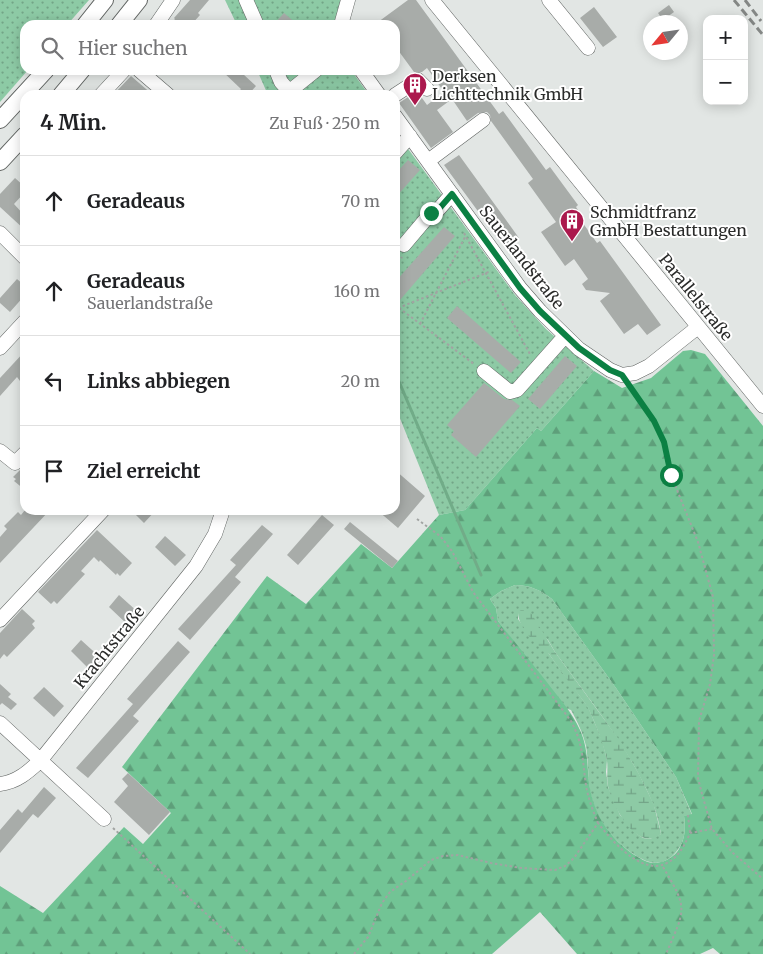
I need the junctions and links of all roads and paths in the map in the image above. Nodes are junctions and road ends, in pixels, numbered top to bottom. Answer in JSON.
{"nodes":[{"id":1,"x":105,"y":0,"type":"edge"},
{"id":2,"x":139,"y":0,"type":"edge"},
{"id":3,"x":173,"y":0,"type":"edge"},
{"id":4,"x":246,"y":0,"type":"edge"},
{"id":5,"x":348,"y":0,"type":"edge"},
{"id":6,"x":432,"y":0,"type":"edge"},
{"id":7,"x":549,"y":0,"type":"edge"},
{"id":8,"x":90,"y":20,"type":"edge"},
{"id":9,"x":123,"y":20,"type":"edge"},
{"id":10,"x":159,"y":20,"type":"edge"},
{"id":11,"x":255,"y":20,"type":"edge"},
{"id":12,"x":342,"y":20,"type":"edge"},
{"id":13,"x":588,"y":48,"type":"dead end"},
{"id":14,"x":41,"y":75,"type":"edge"},
{"id":15,"x":78,"y":75,"type":"edge"},
{"id":16,"x":119,"y":75,"type":"edge"},
{"id":17,"x":146,"y":75,"type":"edge"},
{"id":18,"x":278,"y":75,"type":"edge"},
{"id":19,"x":310,"y":75,"type":"edge"},
{"id":20,"x":365,"y":75,"type":"edge"},
{"id":21,"x":427,"y":89,"type":"dead end"},
{"id":22,"x":28,"y":90,"type":"edge"},
{"id":23,"x":65,"y":90,"type":"edge"},
{"id":24,"x":105,"y":90,"type":"edge"},
{"id":25,"x":162,"y":90,"type":"edge"},
{"id":26,"x":285,"y":90,"type":"edge"},
{"id":27,"x":291,"y":90,"type":"edge"},
{"id":28,"x":375,"y":90,"type":"edge"},
{"id":29,"x":400,"y":92,"type":"edge"},
{"id":30,"x":20,"y":98,"type":"edge"},
{"id":31,"x":0,"y":120,"type":"edge"},
{"id":32,"x":483,"y":120,"type":"dead end"},
{"id":33,"x":400,"y":123,"type":"edge"},
{"id":34,"x":410,"y":136,"type":"junction"},
{"id":35,"x":20,"y":140,"type":"edge"},
{"id":36,"x":400,"y":147,"type":"edge"},
{"id":37,"x":428,"y":161,"type":"junction"},
{"id":38,"x":0,"y":162,"type":"edge"},
{"id":39,"x":452,"y":194,"type":"junction"},
{"id":40,"x":468,"y":231,"type":"junction"},
{"id":41,"x":0,"y":233,"type":"edge"},
{"id":42,"x":404,"y":246,"type":"dead end"},
{"id":43,"x":20,"y":253,"type":"edge"},
{"id":44,"x":503,"y":265,"type":"junction"},
{"id":45,"x":486,"y":273,"type":"junction"},
{"id":46,"x":436,"y":293,"type":"junction"},
{"id":47,"x":400,"y":307,"type":"edge"},
{"id":48,"x":400,"y":309,"type":"edge"},
{"id":49,"x":420,"y":324,"type":"junction"},
{"id":50,"x":20,"y":326,"type":"edge"},
{"id":51,"x":698,"y":327,"type":"junction"},
{"id":52,"x":565,"y":336,"type":"junction"},
{"id":53,"x":0,"y":348,"type":"edge"},
{"id":54,"x":537,"y":366,"type":"junction"},
{"id":55,"x":484,"y":371,"type":"joint"},
{"id":56,"x":622,"y":375,"type":"junction"},
{"id":57,"x":763,"y":406,"type":"edge"},
{"id":58,"x":0,"y":451,"type":"edge"},
{"id":59,"x":20,"y":458,"type":"edge"},
{"id":60,"x":94,"y":515,"type":"edge"},
{"id":61,"x":221,"y":515,"type":"edge"},
{"id":62,"x":417,"y":518,"type":"dead end"},
{"id":63,"x":0,"y":620,"type":"edge"},
{"id":64,"x":0,"y":722,"type":"edge"},
{"id":65,"x":40,"y":761,"type":"junction"},
{"id":66,"x":0,"y":784,"type":"edge"},
{"id":67,"x":688,"y":815,"type":"dead end"},
{"id":68,"x":104,"y":819,"type":"joint"},
{"id":69,"x":598,"y":822,"type":"junction"},
{"id":70,"x":712,"y":829,"type":"junction"},
{"id":71,"x":690,"y":833,"type":"junction"},
{"id":72,"x":662,"y":866,"type":"junction"},
{"id":73,"x":763,"y":879,"type":"edge"},
{"id":74,"x":250,"y":954,"type":"edge"},
{"id":75,"x":354,"y":954,"type":"edge"},
{"id":76,"x":666,"y":954,"type":"edge"}],
"edges":[{"from":1,"to":8,"type":"main road"},
{"from":2,"to":9,"type":"main road"},
{"from":3,"to":10,"type":"street"},
{"from":4,"to":11,"type":"street"},
{"from":5,"to":12,"type":"street"},
{"from":6,"to":51,"type":"street","name":"Parallelstraße"},
{"from":7,"to":13,"type":"street"},
{"from":14,"to":22,"type":"main road"},
{"from":15,"to":23,"type":"main road"},
{"from":16,"to":24,"type":"street"},
{"from":17,"to":25,"type":"street"},
{"from":18,"to":26,"type":"street"},
{"from":19,"to":27,"type":"street"},
{"from":20,"to":28,"type":"street"},
{"from":21,"to":29,"type":"street"},
{"from":30,"to":31,"type":"main road"},
{"from":32,"to":37,"type":"street"},
{"from":33,"to":34,"type":"street","name":"Sauerlandstraße"},
{"from":34,"to":36,"type":"street"},
{"from":34,"to":37,"type":"street","name":"Sauerlandstraße"},
{"from":35,"to":38,"type":"main road"},
{"from":37,"to":39,"type":"street","name":"Sauerlandstraße"},
{"from":39,"to":40,"type":"street","name":"Sauerlandstraße"},
{"from":39,"to":42,"type":"street"},
{"from":40,"to":44,"type":"street","name":"Sauerlandstraße"},
{"from":40,"to":45,"type":"path"},
{"from":40,"to":46,"type":"path"},
{"from":41,"to":43,"type":"street"},
{"from":44,"to":45,"type":"path"},
{"from":44,"to":52,"type":"street","name":"Sauerlandstraße"},
{"from":45,"to":46,"type":"path"},
{"from":45,"to":54,"type":"path"},
{"from":46,"to":47,"type":"path"},
{"from":46,"to":49,"type":"path"},
{"from":48,"to":49,"type":"path"},
{"from":49,"to":55,"type":"path"},
{"from":50,"to":53,"type":"street"},
{"from":51,"to":56,"type":"street"},
{"from":51,"to":57,"type":"street","name":"Parallelstraße"},
{"from":52,"to":54,"type":"street"},
{"from":52,"to":56,"type":"street","name":"Sauerlandstraße"},
{"from":54,"to":55,"type":"street"},
{"from":56,"to":70,"type":"path"},
{"from":58,"to":59,"type":"street"},
{"from":60,"to":63,"type":"street"},
{"from":61,"to":65,"type":"street","name":"Krachtstraße"},
{"from":62,"to":69,"type":"path"},
{"from":64,"to":65,"type":"street"},
{"from":65,"to":66,"type":"street","name":"Krachtstraße"},
{"from":65,"to":68,"type":"street"},
{"from":67,"to":71,"type":"path"},
{"from":68,"to":74,"type":"path"},
{"from":69,"to":72,"type":"path"},
{"from":69,"to":75,"type":"path"},
{"from":70,"to":71,"type":"path"},
{"from":70,"to":73,"type":"path"},
{"from":71,"to":72,"type":"path"},
{"from":72,"to":76,"type":"path"}]}
